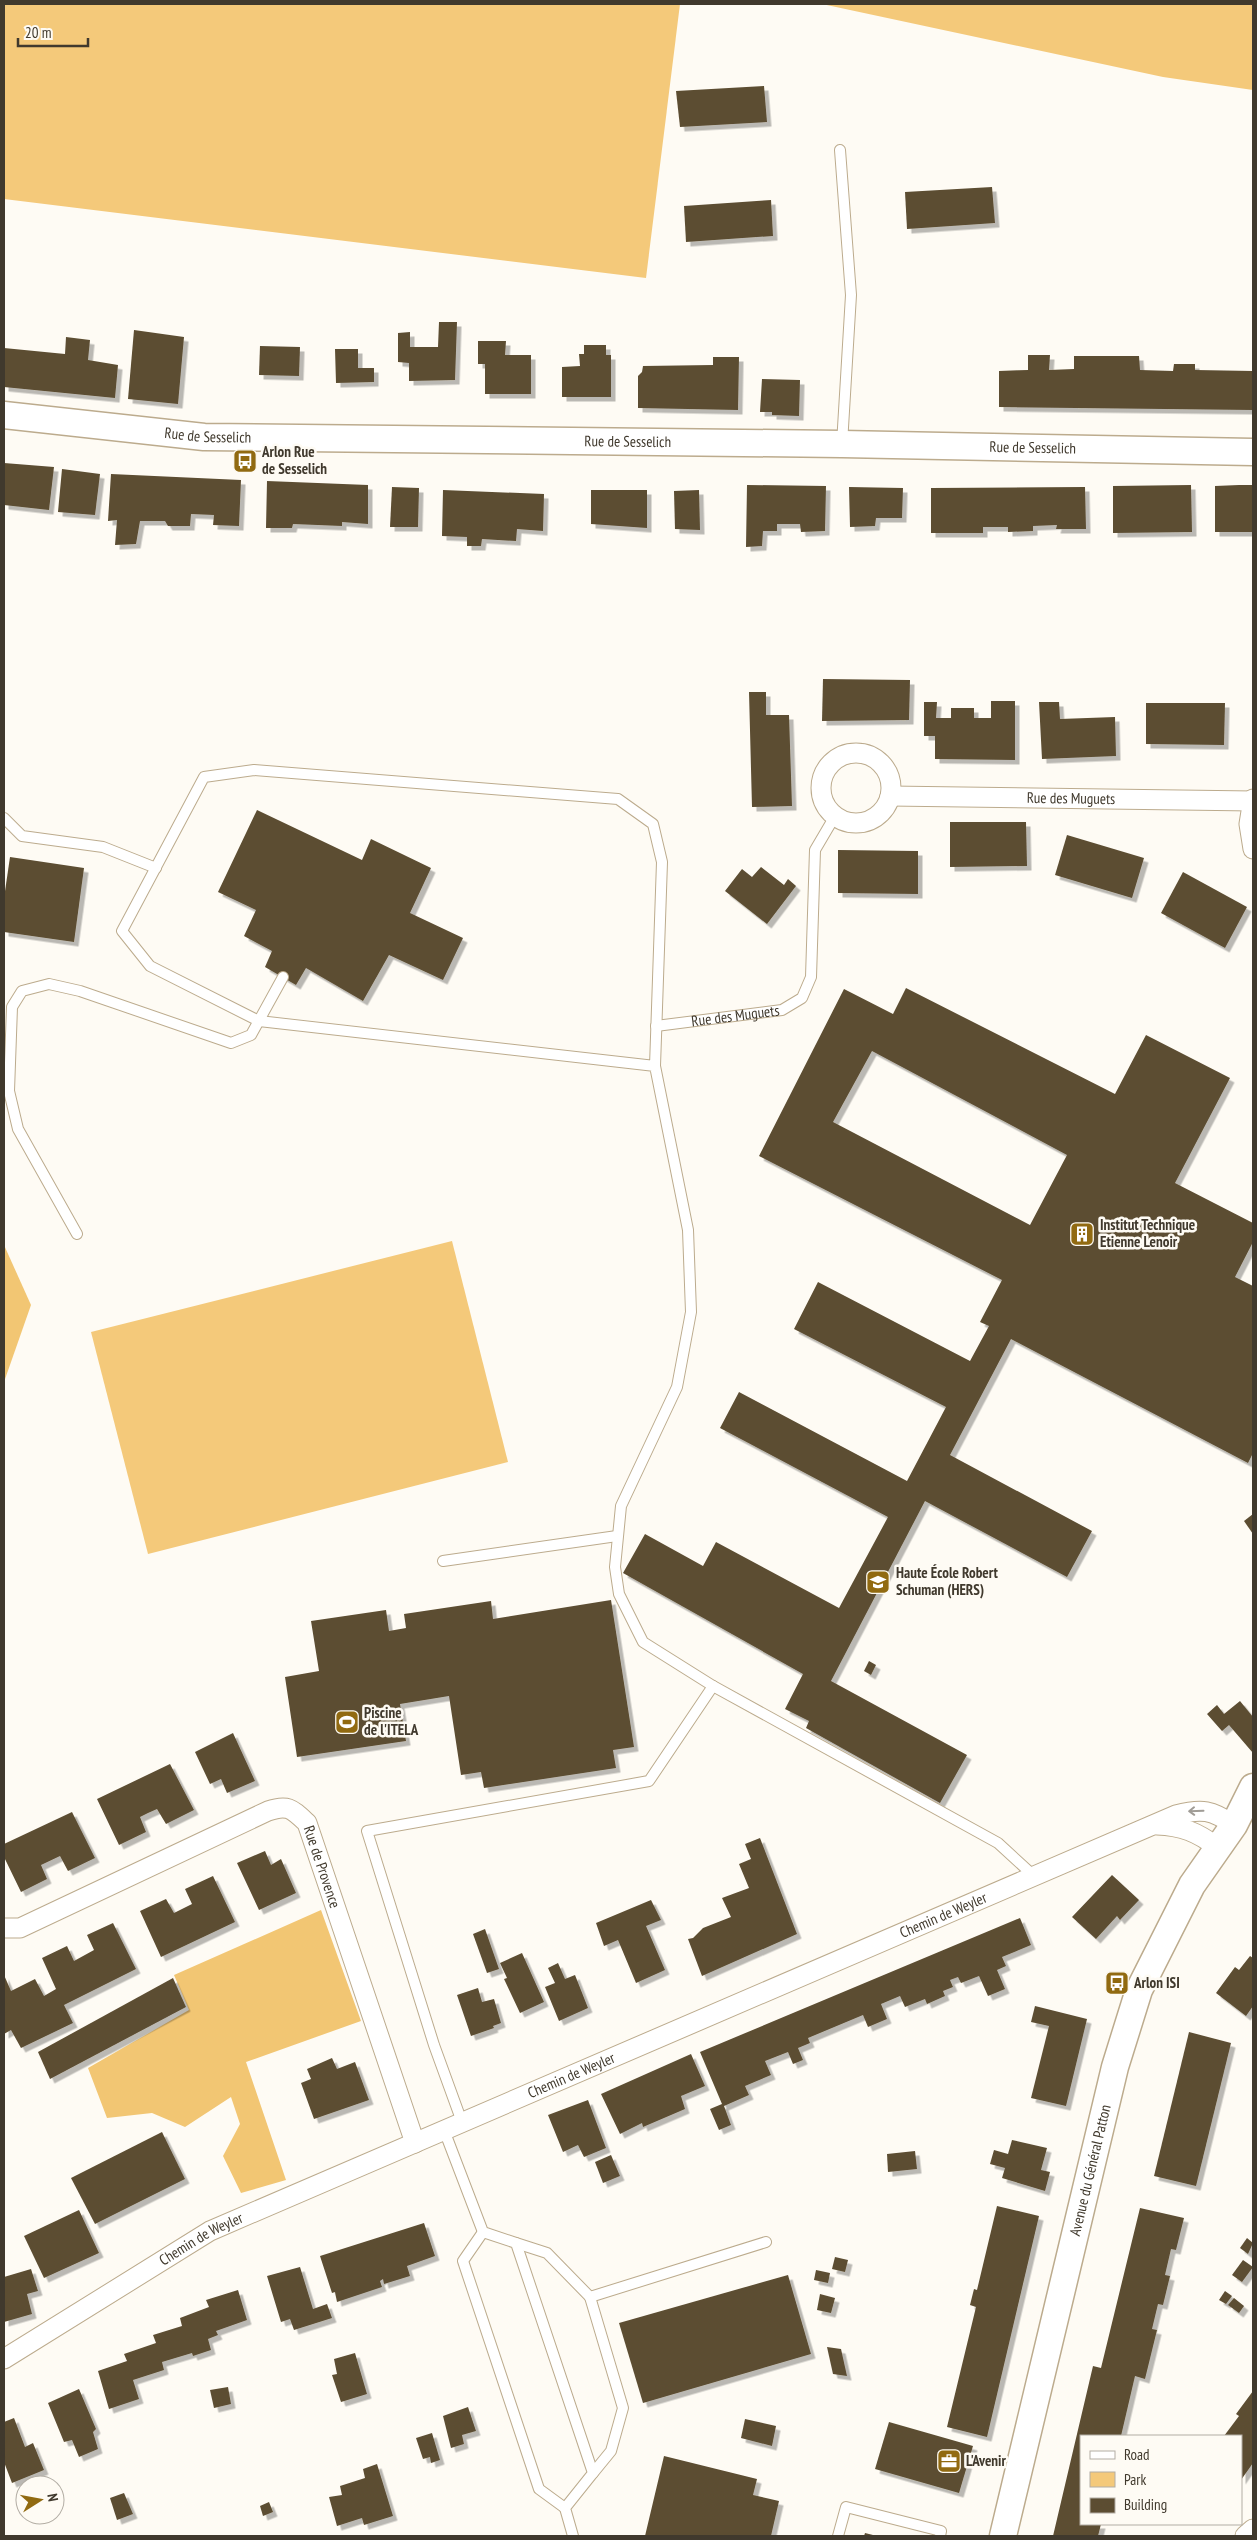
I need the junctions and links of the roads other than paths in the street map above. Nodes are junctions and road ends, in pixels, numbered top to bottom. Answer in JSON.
{"nodes":[{"id":1,"x":840,"y":150,"type":"dead end"},
{"id":2,"x":4,"y":414,"type":"edge"},
{"id":3,"x":842,"y":444,"type":"junction"},
{"id":4,"x":1253,"y":452,"type":"edge"},
{"id":5,"x":890,"y":796,"type":"junction"},
{"id":6,"x":1253,"y":800,"type":"edge"},
{"id":7,"x":835,"y":816,"type":"junction"},
{"id":8,"x":4,"y":818,"type":"edge"},
{"id":9,"x":1253,"y":849,"type":"edge"},
{"id":10,"x":156,"y":868,"type":"junction"},
{"id":11,"x":284,"y":977,"type":"dead end"},
{"id":12,"x":259,"y":1020,"type":"junction"},
{"id":13,"x":656,"y":1026,"type":"junction"},
{"id":14,"x":655,"y":1066,"type":"junction"},
{"id":15,"x":77,"y":1234,"type":"dead end"},
{"id":16,"x":617,"y":1536,"type":"junction"},
{"id":17,"x":443,"y":1561,"type":"dead end"},
{"id":18,"x":713,"y":1686,"type":"junction"},
{"id":19,"x":1253,"y":1786,"type":"edge"},
{"id":20,"x":1244,"y":1819,"type":"edge"},
{"id":21,"x":1157,"y":1825,"type":"junction"},
{"id":22,"x":1217,"y":1848,"type":"junction"},
{"id":23,"x":1034,"y":1877,"type":"junction"},
{"id":24,"x":4,"y":1928,"type":"edge"},
{"id":25,"x":462,"y":2122,"type":"junction"},
{"id":26,"x":444,"y":2130,"type":"junction"},
{"id":27,"x":415,"y":2143,"type":"junction"},
{"id":28,"x":483,"y":2232,"type":"junction"},
{"id":29,"x":766,"y":2242,"type":"dead end"},
{"id":30,"x":516,"y":2243,"type":"junction"},
{"id":31,"x":590,"y":2297,"type":"junction"},
{"id":32,"x":4,"y":2359,"type":"edge"},
{"id":33,"x":593,"y":2473,"type":"junction"},
{"id":34,"x":565,"y":2508,"type":"junction"},
{"id":35,"x":1253,"y":2529,"type":"edge"},
{"id":36,"x":573,"y":2536,"type":"edge"},
{"id":37,"x":838,"y":2536,"type":"edge"},
{"id":38,"x":940,"y":2536,"type":"edge"},
{"id":39,"x":1003,"y":2536,"type":"edge"},
{"id":40,"x":1245,"y":2536,"type":"edge"}],
"edges":[{"from":1,"to":3,"type":"lane"},
{"from":2,"to":3,"type":"street","name":"Rue de Sesselich"},
{"from":3,"to":4,"type":"street","name":"Rue de Sesselich"},
{"from":5,"to":6,"type":"street","name":"Rue des Muguets"},
{"from":5,"to":7,"type":"street"},
{"from":5,"to":7,"type":"street"},
{"from":6,"to":9,"type":"street"},
{"from":7,"to":13,"type":"lane","name":"Rue des Muguets"},
{"from":8,"to":10,"type":"lane"},
{"from":10,"to":12,"type":"lane"},
{"from":10,"to":13,"type":"lane"},
{"from":11,"to":12,"type":"lane"},
{"from":12,"to":14,"type":"lane"},
{"from":12,"to":15,"type":"lane"},
{"from":13,"to":14,"type":"lane"},
{"from":14,"to":16,"type":"lane"},
{"from":16,"to":17,"type":"lane"},
{"from":16,"to":18,"type":"lane"},
{"from":18,"to":23,"type":"lane"},
{"from":18,"to":25,"type":"lane"},
{"from":19,"to":20,"type":"street","name":"Avenue du Général Patton"},
{"from":20,"to":21,"type":"street","name":"Chemin de Weyler","one_way":true},
{"from":20,"to":22,"type":"street","name":"Avenue du Général Patton"},
{"from":21,"to":22,"type":"street","name":"Chemin de Weyler"},
{"from":21,"to":23,"type":"street","name":"Chemin de Weyler"},
{"from":22,"to":39,"type":"street","name":"Avenue du Général Patton"},
{"from":23,"to":25,"type":"street","name":"Chemin de Weyler"},
{"from":24,"to":27,"type":"street","name":"Rue de Provence"},
{"from":25,"to":26,"type":"street","name":"Chemin de Weyler"},
{"from":26,"to":27,"type":"street","name":"Chemin de Weyler"},
{"from":26,"to":28,"type":"lane"},
{"from":27,"to":32,"type":"street","name":"Chemin de Weyler"},
{"from":28,"to":30,"type":"lane"},
{"from":28,"to":34,"type":"lane"},
{"from":29,"to":31,"type":"lane"},
{"from":30,"to":31,"type":"lane"},
{"from":30,"to":33,"type":"lane"},
{"from":31,"to":33,"type":"lane"},
{"from":33,"to":34,"type":"lane"},
{"from":34,"to":36,"type":"lane"},
{"from":35,"to":40,"type":"street"},
{"from":37,"to":38,"type":"lane"}]}
